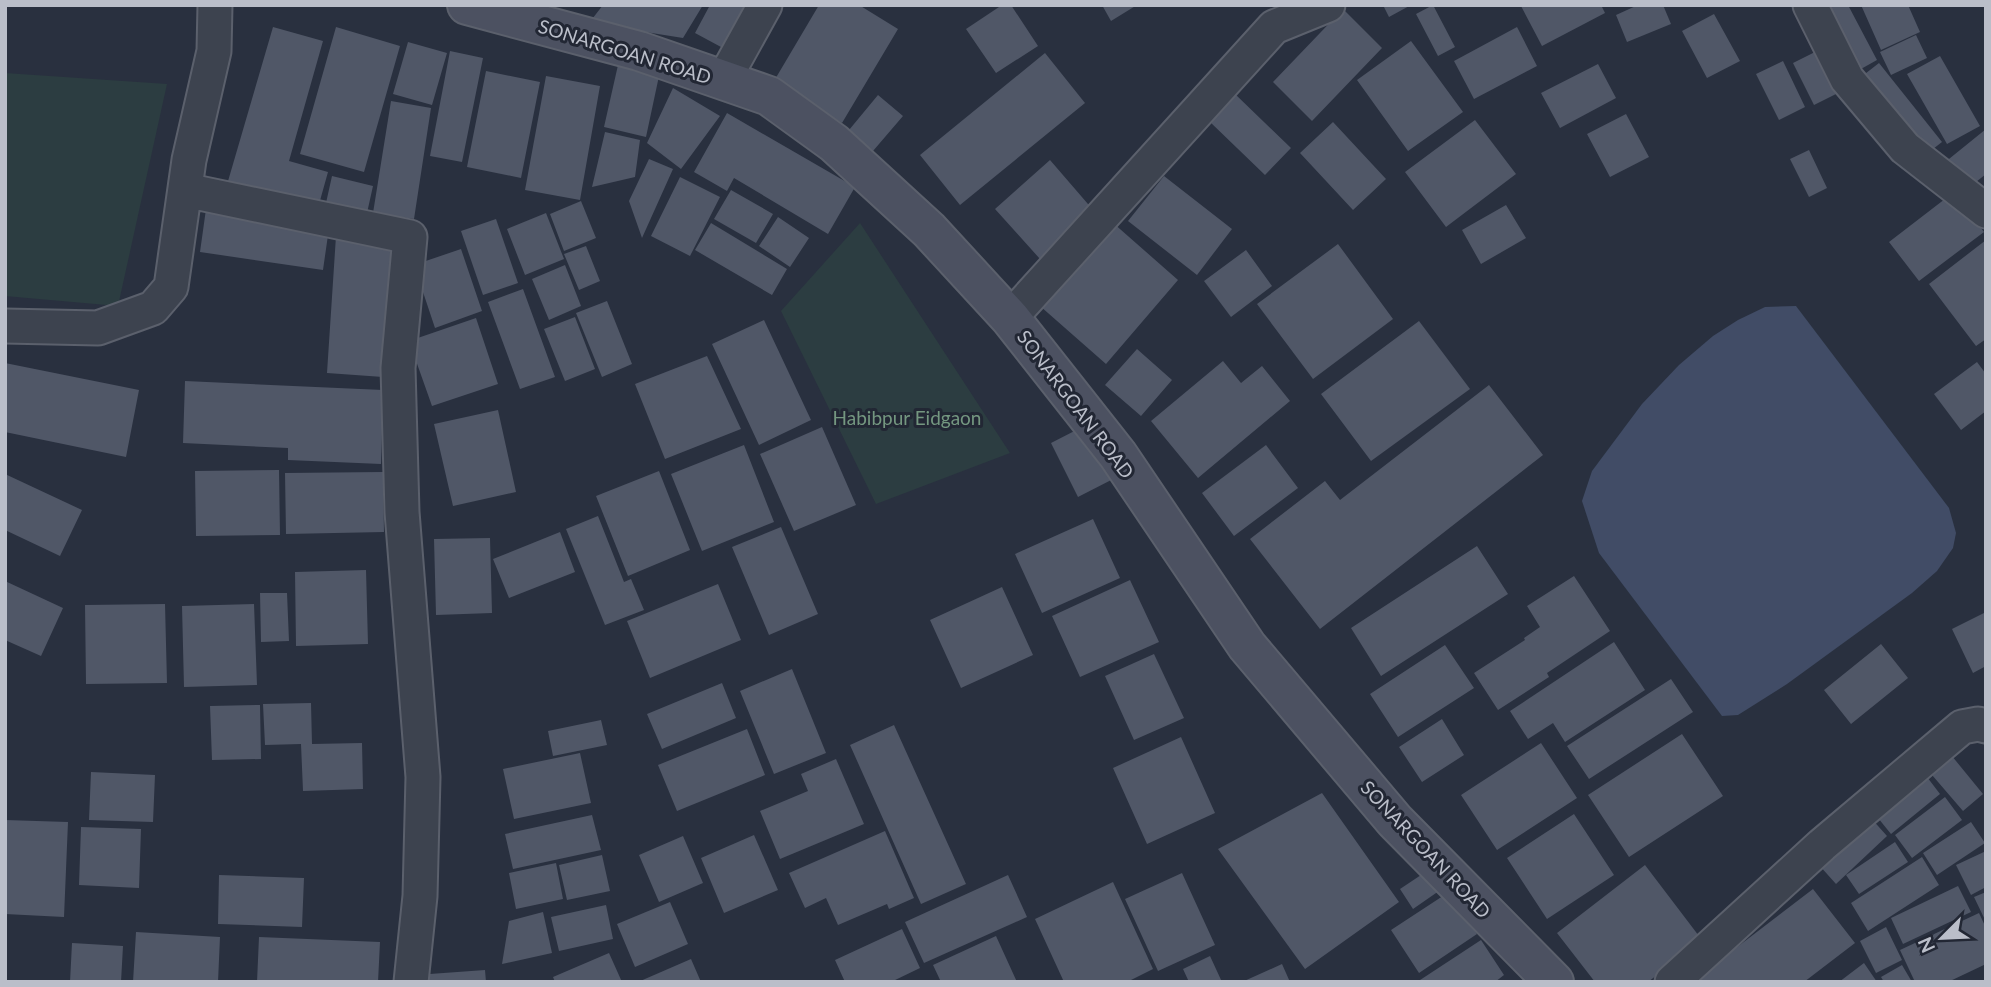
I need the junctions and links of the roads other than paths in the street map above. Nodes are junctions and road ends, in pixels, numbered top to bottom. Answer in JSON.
{"nodes":[{"id":1,"x":215,"y":5,"type":"edge"},
{"id":2,"x":467,"y":5,"type":"edge"},
{"id":3,"x":765,"y":5,"type":"edge"},
{"id":4,"x":1328,"y":5,"type":"edge"},
{"id":5,"x":1810,"y":5,"type":"edge"},
{"id":6,"x":723,"y":81,"type":"junction"},
{"id":7,"x":184,"y":190,"type":"junction"},
{"id":8,"x":1986,"y":211,"type":"edge"},
{"id":9,"x":1010,"y":318,"type":"junction"},
{"id":10,"x":5,"y":326,"type":"edge"},
{"id":11,"x":1986,"y":726,"type":"edge"},
{"id":12,"x":411,"y":982,"type":"edge"},
{"id":13,"x":1554,"y":982,"type":"edge"},
{"id":14,"x":1672,"y":982,"type":"edge"}],
"edges":[{"from":1,"to":7,"type":"street"},
{"from":2,"to":6,"type":"main road","name":"SONARGOAN ROAD"},
{"from":3,"to":6,"type":"street"},
{"from":4,"to":9,"type":"street"},
{"from":5,"to":8,"type":"street"},
{"from":6,"to":9,"type":"main road","name":"SONARGOAN ROAD"},
{"from":7,"to":10,"type":"street"},
{"from":7,"to":12,"type":"street"},
{"from":9,"to":13,"type":"main road","name":"SONARGOAN ROAD"},
{"from":11,"to":14,"type":"street"}]}
